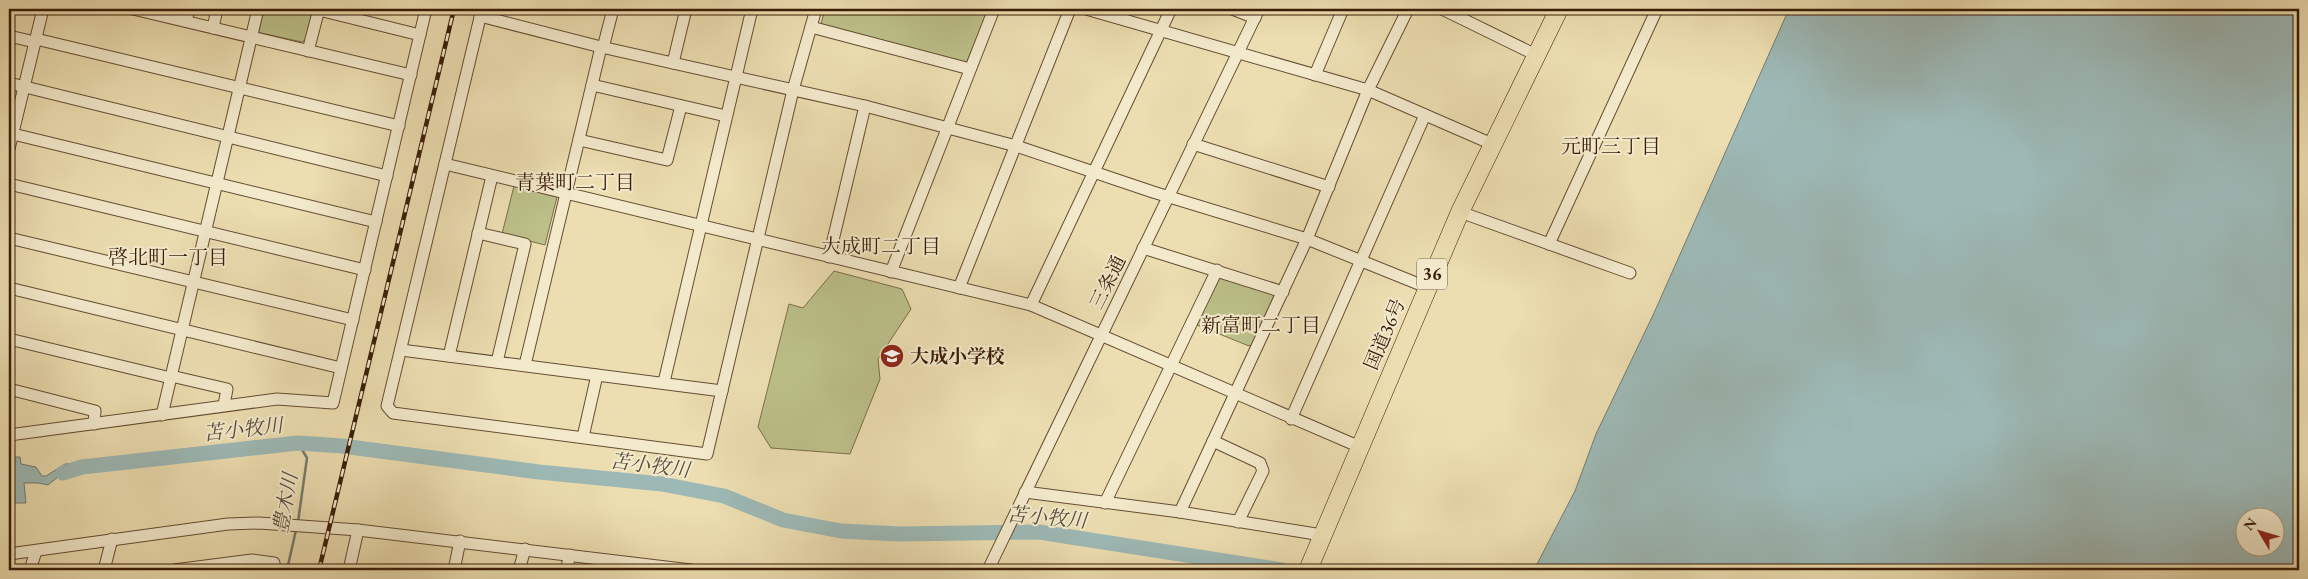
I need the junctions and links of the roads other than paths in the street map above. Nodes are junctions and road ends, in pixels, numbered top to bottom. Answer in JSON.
{"nodes":[{"id":1,"x":43,"y":9,"type":"edge"},
{"id":2,"x":133,"y":9,"type":"edge"},
{"id":3,"x":189,"y":9,"type":"edge"},
{"id":4,"x":217,"y":9,"type":"edge"},
{"id":5,"x":258,"y":9,"type":"edge"},
{"id":6,"x":426,"y":9,"type":"edge"},
{"id":7,"x":613,"y":9,"type":"edge"},
{"id":8,"x":686,"y":9,"type":"edge"},
{"id":9,"x":752,"y":9,"type":"edge"},
{"id":10,"x":816,"y":9,"type":"edge"},
{"id":11,"x":994,"y":9,"type":"edge"},
{"id":12,"x":1070,"y":9,"type":"edge"},
{"id":13,"x":1087,"y":9,"type":"edge"},
{"id":14,"x":1171,"y":9,"type":"edge"},
{"id":15,"x":1232,"y":9,"type":"edge"},
{"id":16,"x":1343,"y":9,"type":"edge"},
{"id":17,"x":1408,"y":9,"type":"edge"},
{"id":18,"x":1442,"y":9,"type":"edge"},
{"id":19,"x":1559,"y":9,"type":"edge"},
{"id":20,"x":1657,"y":9,"type":"edge"},
{"id":21,"x":319,"y":10,"type":"edge"},
{"id":22,"x":481,"y":12,"type":"edge"},
{"id":23,"x":1257,"y":13,"type":"edge"},
{"id":24,"x":186,"y":22,"type":"junction"},
{"id":25,"x":811,"y":27,"type":"junction"},
{"id":26,"x":213,"y":28,"type":"junction"},
{"id":27,"x":1162,"y":31,"type":"junction"},
{"id":28,"x":420,"y":35,"type":"junction"},
{"id":29,"x":9,"y":36,"type":"edge"},
{"id":30,"x":251,"y":37,"type":"junction"},
{"id":31,"x":35,"y":41,"type":"junction"},
{"id":32,"x":602,"y":47,"type":"junction"},
{"id":33,"x":308,"y":51,"type":"junction"},
{"id":34,"x":1238,"y":53,"type":"junction"},
{"id":35,"x":1536,"y":55,"type":"junction"},
{"id":36,"x":673,"y":63,"type":"junction"},
{"id":37,"x":970,"y":69,"type":"junction"},
{"id":38,"x":411,"y":75,"type":"junction"},
{"id":39,"x":1314,"y":75,"type":"junction"},
{"id":40,"x":736,"y":77,"type":"junction"},
{"id":41,"x":9,"y":83,"type":"edge"},
{"id":42,"x":592,"y":85,"type":"junction"},
{"id":43,"x":24,"y":87,"type":"junction"},
{"id":44,"x":239,"y":88,"type":"junction"},
{"id":45,"x":793,"y":90,"type":"junction"},
{"id":46,"x":1368,"y":90,"type":"junction"},
{"id":47,"x":681,"y":106,"type":"junction"},
{"id":48,"x":865,"y":106,"type":"junction"},
{"id":49,"x":1425,"y":115,"type":"junction"},
{"id":50,"x":726,"y":116,"type":"junction"},
{"id":51,"x":398,"y":126,"type":"junction"},
{"id":52,"x":948,"y":127,"type":"junction"},
{"id":53,"x":11,"y":133,"type":"edge"},
{"id":54,"x":229,"y":136,"type":"junction"},
{"id":55,"x":579,"y":140,"type":"junction"},
{"id":56,"x":1194,"y":144,"type":"junction"},
{"id":57,"x":1492,"y":144,"type":"junction"},
{"id":58,"x":1016,"y":146,"type":"junction"},
{"id":59,"x":9,"y":150,"type":"edge"},
{"id":60,"x":445,"y":164,"type":"junction"},
{"id":61,"x":1094,"y":172,"type":"junction"},
{"id":62,"x":387,"y":176,"type":"junction"},
{"id":63,"x":492,"y":176,"type":"junction"},
{"id":64,"x":217,"y":183,"type":"junction"},
{"id":65,"x":9,"y":184,"type":"edge"},
{"id":66,"x":1329,"y":187,"type":"junction"},
{"id":67,"x":566,"y":193,"type":"junction"},
{"id":68,"x":1168,"y":196,"type":"junction"},
{"id":69,"x":1460,"y":212,"type":"junction"},
{"id":70,"x":376,"y":222,"type":"junction"},
{"id":71,"x":700,"y":225,"type":"junction"},
{"id":72,"x":206,"y":231,"type":"junction"},
{"id":73,"x":478,"y":233,"type":"junction"},
{"id":74,"x":9,"y":238,"type":"edge"},
{"id":75,"x":759,"y":239,"type":"junction"},
{"id":76,"x":1307,"y":239,"type":"junction"},
{"id":77,"x":1549,"y":244,"type":"junction"},
{"id":78,"x":1143,"y":248,"type":"junction"},
{"id":79,"x":829,"y":256,"type":"junction"},
{"id":80,"x":1361,"y":260,"type":"junction"},
{"id":81,"x":365,"y":270,"type":"junction"},
{"id":82,"x":1216,"y":270,"type":"junction"},
{"id":83,"x":891,"y":272,"type":"junction"},
{"id":84,"x":1630,"y":273,"type":"dead end"},
{"id":85,"x":194,"y":281,"type":"junction"},
{"id":86,"x":1426,"y":287,"type":"junction"},
{"id":87,"x":9,"y":288,"type":"edge"},
{"id":88,"x":959,"y":288,"type":"junction"},
{"id":89,"x":1283,"y":292,"type":"junction"},
{"id":90,"x":1031,"y":305,"type":"junction"},
{"id":91,"x":354,"y":320,"type":"junction"},
{"id":92,"x":182,"y":330,"type":"junction"},
{"id":93,"x":1100,"y":335,"type":"junction"},
{"id":94,"x":9,"y":339,"type":"edge"},
{"id":95,"x":401,"y":350,"type":"junction"},
{"id":96,"x":449,"y":356,"type":"junction"},
{"id":97,"x":497,"y":362,"type":"junction"},
{"id":98,"x":525,"y":365,"type":"junction"},
{"id":99,"x":1170,"y":365,"type":"junction"},
{"id":100,"x":341,"y":368,"type":"junction"},
{"id":101,"x":597,"y":375,"type":"junction"},
{"id":102,"x":171,"y":377,"type":"junction"},
{"id":103,"x":664,"y":382,"type":"junction"},
{"id":104,"x":9,"y":389,"type":"edge"},
{"id":105,"x":722,"y":391,"type":"junction"},
{"id":106,"x":1235,"y":394,"type":"junction"},
{"id":107,"x":224,"y":405,"type":"junction"},
{"id":108,"x":162,"y":415,"type":"junction"},
{"id":109,"x":1291,"y":418,"type":"junction"},
{"id":110,"x":94,"y":424,"type":"junction"},
{"id":111,"x":9,"y":435,"type":"edge"},
{"id":112,"x":583,"y":438,"type":"junction"},
{"id":113,"x":1213,"y":441,"type":"junction"},
{"id":114,"x":1360,"y":448,"type":"junction"},
{"id":115,"x":1025,"y":492,"type":"junction"},
{"id":116,"x":1105,"y":503,"type":"junction"},
{"id":117,"x":1180,"y":512,"type":"junction"},
{"id":118,"x":1238,"y":522,"type":"junction"},
{"id":119,"x":358,"y":530,"type":"junction"},
{"id":120,"x":112,"y":539,"type":"junction"},
{"id":121,"x":1320,"y":540,"type":"junction"},
{"id":122,"x":460,"y":541,"type":"junction"},
{"id":123,"x":525,"y":549,"type":"junction"},
{"id":124,"x":36,"y":551,"type":"junction"},
{"id":125,"x":9,"y":554,"type":"edge"},
{"id":126,"x":570,"y":555,"type":"junction"},
{"id":127,"x":622,"y":566,"type":"edge"},
{"id":128,"x":218,"y":567,"type":"edge"},
{"id":129,"x":660,"y":568,"type":"edge"},
{"id":130,"x":30,"y":570,"type":"edge"},
{"id":131,"x":104,"y":570,"type":"edge"},
{"id":132,"x":174,"y":570,"type":"edge"},
{"id":133,"x":272,"y":570,"type":"edge"},
{"id":134,"x":349,"y":570,"type":"edge"},
{"id":135,"x":454,"y":570,"type":"edge"},
{"id":136,"x":519,"y":570,"type":"edge"},
{"id":137,"x":566,"y":570,"type":"edge"},
{"id":138,"x":691,"y":570,"type":"edge"},
{"id":139,"x":988,"y":570,"type":"edge"},
{"id":140,"x":1308,"y":570,"type":"edge"}],
"edges":[{"from":1,"to":31,"type":"street"},
{"from":2,"to":24,"type":"street"},
{"from":3,"to":24,"type":"street"},
{"from":4,"to":26,"type":"street"},
{"from":5,"to":30,"type":"street"},
{"from":6,"to":28,"type":"street"},
{"from":7,"to":32,"type":"street"},
{"from":8,"to":36,"type":"street"},
{"from":9,"to":40,"type":"street"},
{"from":10,"to":25,"type":"street"},
{"from":11,"to":37,"type":"street"},
{"from":12,"to":58,"type":"street"},
{"from":13,"to":27,"type":"street"},
{"from":14,"to":27,"type":"street"},
{"from":15,"to":23,"type":"street"},
{"from":16,"to":39,"type":"street"},
{"from":17,"to":46,"type":"street"},
{"from":18,"to":35,"type":"street"},
{"from":19,"to":35,"type":"highway","name":"国道36号","number":"36"},
{"from":20,"to":77,"type":"street"},
{"from":21,"to":28,"type":"street"},
{"from":21,"to":33,"type":"street"},
{"from":22,"to":32,"type":"street"},
{"from":22,"to":60,"type":"street"},
{"from":23,"to":34,"type":"street","name":"三条通"},
{"from":24,"to":26,"type":"street"},
{"from":25,"to":37,"type":"street"},
{"from":25,"to":45,"type":"street"},
{"from":26,"to":30,"type":"street"},
{"from":27,"to":34,"type":"street"},
{"from":27,"to":61,"type":"street"},
{"from":28,"to":38,"type":"street"},
{"from":29,"to":31,"type":"street"},
{"from":30,"to":33,"type":"street"},
{"from":30,"to":44,"type":"street"},
{"from":31,"to":43,"type":"street"},
{"from":31,"to":44,"type":"street"},
{"from":32,"to":36,"type":"street"},
{"from":32,"to":42,"type":"street"},
{"from":33,"to":38,"type":"street"},
{"from":34,"to":39,"type":"street"},
{"from":34,"to":56,"type":"street","name":"三条通"},
{"from":35,"to":57,"type":"highway","name":"国道36号","number":"36"},
{"from":36,"to":40,"type":"street"},
{"from":37,"to":52,"type":"street"},
{"from":38,"to":51,"type":"street"},
{"from":39,"to":46,"type":"street"},
{"from":40,"to":45,"type":"street"},
{"from":40,"to":50,"type":"street"},
{"from":41,"to":43,"type":"street"},
{"from":42,"to":47,"type":"street"},
{"from":42,"to":55,"type":"street"},
{"from":43,"to":53,"type":"street"},
{"from":43,"to":54,"type":"street"},
{"from":44,"to":51,"type":"street"},
{"from":44,"to":54,"type":"street"},
{"from":45,"to":48,"type":"street"},
{"from":45,"to":75,"type":"street"},
{"from":46,"to":49,"type":"street"},
{"from":46,"to":66,"type":"street"},
{"from":47,"to":50,"type":"street"},
{"from":47,"to":55,"type":"street"},
{"from":48,"to":52,"type":"street"},
{"from":48,"to":79,"type":"street"},
{"from":49,"to":57,"type":"street"},
{"from":49,"to":80,"type":"street"},
{"from":50,"to":71,"type":"street"},
{"from":51,"to":62,"type":"street"},
{"from":52,"to":58,"type":"street"},
{"from":52,"to":83,"type":"street"},
{"from":53,"to":59,"type":"street"},
{"from":53,"to":64,"type":"street"},
{"from":54,"to":62,"type":"street"},
{"from":54,"to":64,"type":"street"},
{"from":55,"to":67,"type":"street"},
{"from":56,"to":66,"type":"street"},
{"from":56,"to":68,"type":"street","name":"三条通"},
{"from":57,"to":69,"type":"highway","name":"国道36号","number":"36"},
{"from":58,"to":61,"type":"street"},
{"from":58,"to":88,"type":"street"},
{"from":60,"to":63,"type":"street"},
{"from":60,"to":95,"type":"street"},
{"from":61,"to":68,"type":"street"},
{"from":61,"to":90,"type":"street"},
{"from":62,"to":70,"type":"street"},
{"from":63,"to":67,"type":"street"},
{"from":63,"to":73,"type":"street"},
{"from":64,"to":70,"type":"street"},
{"from":64,"to":72,"type":"street"},
{"from":65,"to":72,"type":"street"},
{"from":66,"to":76,"type":"street"},
{"from":67,"to":71,"type":"street"},
{"from":67,"to":98,"type":"street"},
{"from":68,"to":76,"type":"street"},
{"from":68,"to":78,"type":"street","name":"三条通"},
{"from":69,"to":77,"type":"street"},
{"from":69,"to":86,"type":"highway","name":"国道36号","number":"36"},
{"from":70,"to":81,"type":"street"},
{"from":71,"to":75,"type":"street"},
{"from":71,"to":103,"type":"street"},
{"from":72,"to":81,"type":"street"},
{"from":72,"to":85,"type":"street"},
{"from":73,"to":96,"type":"street"},
{"from":73,"to":97,"type":"street"},
{"from":74,"to":85,"type":"street"},
{"from":75,"to":79,"type":"street"},
{"from":75,"to":105,"type":"street"},
{"from":76,"to":80,"type":"street"},
{"from":76,"to":89,"type":"street"},
{"from":77,"to":84,"type":"street"},
{"from":78,"to":82,"type":"street"},
{"from":78,"to":93,"type":"street","name":"三条通"},
{"from":79,"to":83,"type":"street"},
{"from":80,"to":86,"type":"street"},
{"from":80,"to":109,"type":"street"},
{"from":81,"to":91,"type":"street"},
{"from":82,"to":89,"type":"street"},
{"from":82,"to":99,"type":"street"},
{"from":83,"to":88,"type":"street"},
{"from":85,"to":91,"type":"street"},
{"from":85,"to":92,"type":"street"},
{"from":86,"to":114,"type":"highway","name":"国道36号","number":"36"},
{"from":87,"to":92,"type":"street"},
{"from":88,"to":90,"type":"street"},
{"from":89,"to":106,"type":"street"},
{"from":90,"to":93,"type":"street"},
{"from":91,"to":100,"type":"street"},
{"from":92,"to":100,"type":"street"},
{"from":92,"to":102,"type":"street"},
{"from":93,"to":99,"type":"street"},
{"from":93,"to":115,"type":"street","name":"三条通"},
{"from":94,"to":102,"type":"street"},
{"from":95,"to":96,"type":"street"},
{"from":95,"to":112,"type":"street"},
{"from":96,"to":97,"type":"street"},
{"from":97,"to":98,"type":"street"},
{"from":98,"to":101,"type":"street"},
{"from":99,"to":106,"type":"street"},
{"from":99,"to":116,"type":"street"},
{"from":100,"to":107,"type":"street"},
{"from":101,"to":103,"type":"street"},
{"from":101,"to":112,"type":"street"},
{"from":102,"to":107,"type":"street"},
{"from":102,"to":108,"type":"street"},
{"from":103,"to":105,"type":"street"},
{"from":104,"to":110,"type":"street"},
{"from":105,"to":112,"type":"street"},
{"from":106,"to":109,"type":"street"},
{"from":106,"to":113,"type":"street"},
{"from":107,"to":108,"type":"street"},
{"from":108,"to":110,"type":"street"},
{"from":109,"to":114,"type":"street"},
{"from":110,"to":111,"type":"street"},
{"from":113,"to":117,"type":"street"},
{"from":113,"to":118,"type":"street"},
{"from":114,"to":121,"type":"highway","name":"国道36号","number":"36"},
{"from":115,"to":116,"type":"street"},
{"from":115,"to":139,"type":"street","name":"三条通"},
{"from":116,"to":117,"type":"street"},
{"from":117,"to":118,"type":"street"},
{"from":118,"to":121,"type":"street"},
{"from":119,"to":120,"type":"street"},
{"from":119,"to":122,"type":"street"},
{"from":119,"to":134,"type":"street"},
{"from":120,"to":124,"type":"street"},
{"from":120,"to":131,"type":"street"},
{"from":121,"to":140,"type":"highway","name":"国道36号","number":"36"},
{"from":122,"to":123,"type":"street"},
{"from":122,"to":135,"type":"street"},
{"from":123,"to":126,"type":"street"},
{"from":123,"to":136,"type":"street"},
{"from":124,"to":125,"type":"street"},
{"from":124,"to":130,"type":"street"},
{"from":126,"to":127,"type":"street"},
{"from":126,"to":137,"type":"street"},
{"from":127,"to":129,"type":"street"},
{"from":128,"to":132,"type":"street"},
{"from":128,"to":133,"type":"street"},
{"from":129,"to":138,"type":"street"}]}
